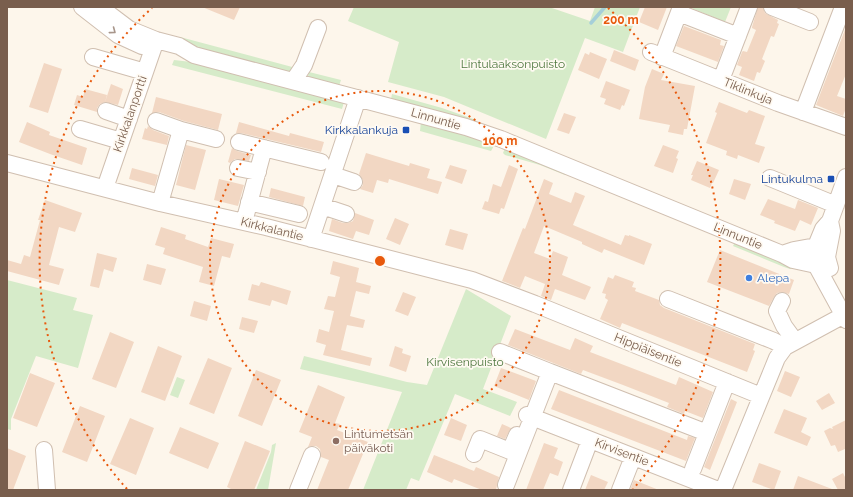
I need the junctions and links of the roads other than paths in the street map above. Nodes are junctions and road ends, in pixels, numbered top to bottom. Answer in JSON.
{"nodes":[{"id":1,"x":82,"y":7,"type":"edge"},
{"id":2,"x":100,"y":7,"type":"edge"},
{"id":3,"x":749,"y":7,"type":"edge"},
{"id":4,"x":772,"y":7,"type":"edge"},
{"id":5,"x":843,"y":7,"type":"edge"},
{"id":6,"x":680,"y":10,"type":"edge"},
{"id":7,"x":810,"y":22,"type":"dead end"},
{"id":8,"x":318,"y":28,"type":"dead end"},
{"id":9,"x":738,"y":36,"type":"junction"},
{"id":10,"x":154,"y":45,"type":"junction"},
{"id":11,"x":93,"y":57,"type":"dead end"},
{"id":12,"x":145,"y":72,"type":"junction"},
{"id":13,"x":294,"y":80,"type":"junction"},
{"id":14,"x":721,"y":80,"type":"junction"},
{"id":15,"x":358,"y":98,"type":"junction"},
{"id":16,"x":106,"y":111,"type":"dead end"},
{"id":17,"x":803,"y":112,"type":"junction"},
{"id":18,"x":129,"y":119,"type":"junction"},
{"id":19,"x":156,"y":122,"type":"dead end"},
{"id":20,"x":846,"y":127,"type":"edge"},
{"id":21,"x":80,"y":129,"type":"dead end"},
{"id":22,"x":181,"y":130,"type":"junction"},
{"id":23,"x":216,"y":139,"type":"dead end"},
{"id":24,"x":121,"y":141,"type":"junction"},
{"id":25,"x":239,"y":142,"type":"dead end"},
{"id":26,"x":264,"y":148,"type":"junction"},
{"id":27,"x":321,"y":162,"type":"dead end"},
{"id":28,"x":7,"y":163,"type":"edge"},
{"id":29,"x":238,"y":168,"type":"dead end"},
{"id":30,"x":258,"y":172,"type":"junction"},
{"id":31,"x":333,"y":175,"type":"junction"},
{"id":32,"x":770,"y":178,"type":"dead end"},
{"id":33,"x":354,"y":182,"type":"dead end"},
{"id":34,"x":845,"y":184,"type":"edge"},
{"id":35,"x":105,"y":188,"type":"junction"},
{"id":36,"x":249,"y":202,"type":"junction"},
{"id":37,"x":160,"y":203,"type":"junction"},
{"id":38,"x":836,"y":205,"type":"junction"},
{"id":39,"x":322,"y":206,"type":"junction"},
{"id":40,"x":299,"y":214,"type":"dead end"},
{"id":41,"x":346,"y":214,"type":"dead end"},
{"id":42,"x":830,"y":221,"type":"junction"},
{"id":43,"x":244,"y":222,"type":"junction"},
{"id":44,"x":311,"y":239,"type":"junction"},
{"id":45,"x":816,"y":246,"type":"junction"},
{"id":46,"x":782,"y":254,"type":"junction"},
{"id":47,"x":822,"y":261,"type":"junction"},
{"id":48,"x":668,"y":299,"type":"dead end"},
{"id":49,"x":846,"y":299,"type":"edge"},
{"id":50,"x":782,"y":300,"type":"dead end"},
{"id":51,"x":535,"y":304,"type":"joint"},
{"id":52,"x":845,"y":317,"type":"edge"},
{"id":53,"x":790,"y":344,"type":"junction"},
{"id":54,"x":500,"y":352,"type":"dead end"},
{"id":55,"x":550,"y":372,"type":"junction"},
{"id":56,"x":727,"y":382,"type":"junction"},
{"id":57,"x":761,"y":396,"type":"junction"},
{"id":58,"x":530,"y":419,"type":"junction"},
{"id":59,"x":707,"y":433,"type":"junction"},
{"id":60,"x":590,"y":440,"type":"junction"},
{"id":61,"x":44,"y":450,"type":"dead end"},
{"id":62,"x":474,"y":454,"type":"dead end"},
{"id":63,"x":312,"y":455,"type":"dead end"},
{"id":64,"x":633,"y":464,"type":"junction"},
{"id":65,"x":693,"y":469,"type":"dead end"},
{"id":66,"x":506,"y":485,"type":"dead end"},
{"id":67,"x":708,"y":488,"type":"edge"},
{"id":68,"x":47,"y":490,"type":"edge"},
{"id":69,"x":298,"y":490,"type":"edge"},
{"id":70,"x":571,"y":490,"type":"edge"},
{"id":71,"x":620,"y":490,"type":"edge"},
{"id":72,"x":724,"y":490,"type":"edge"}],
"edges":[{"from":1,"to":10,"type":"street","name":"Linnuntie","one_way":true},
{"from":2,"to":10,"type":"street","name":"Linnuntie"},
{"from":3,"to":9,"type":"street"},
{"from":4,"to":7,"type":"street"},
{"from":5,"to":17,"type":"street"},
{"from":6,"to":9,"type":"street"},
{"from":6,"to":14,"type":"street","name":"Tiklinkuja"},
{"from":8,"to":13,"type":"street"},
{"from":9,"to":14,"type":"street"},
{"from":10,"to":12,"type":"street","name":"Kirkkalanportti"},
{"from":10,"to":13,"type":"street","name":"Linnuntie"},
{"from":11,"to":12,"type":"street"},
{"from":12,"to":18,"type":"street","name":"Kirkkalanportti"},
{"from":13,"to":15,"type":"street","name":"Linnuntie"},
{"from":14,"to":17,"type":"street","name":"Tiklinkuja"},
{"from":15,"to":31,"type":"street"},
{"from":15,"to":46,"type":"street","name":"Linnuntie"},
{"from":16,"to":18,"type":"street"},
{"from":17,"to":20,"type":"street","name":"Tiklinkuja"},
{"from":18,"to":24,"type":"street","name":"Kirkkalanportti"},
{"from":19,"to":22,"type":"street"},
{"from":21,"to":24,"type":"street"},
{"from":22,"to":23,"type":"street"},
{"from":22,"to":37,"type":"street"},
{"from":24,"to":35,"type":"street","name":"Kirkkalanportti"},
{"from":25,"to":26,"type":"street"},
{"from":26,"to":27,"type":"street"},
{"from":26,"to":30,"type":"street"},
{"from":28,"to":35,"type":"street","name":"Kirkkalantie"},
{"from":29,"to":30,"type":"street"},
{"from":30,"to":36,"type":"street"},
{"from":31,"to":33,"type":"street"},
{"from":31,"to":39,"type":"street"},
{"from":32,"to":38,"type":"street"},
{"from":34,"to":38,"type":"street"},
{"from":35,"to":37,"type":"street","name":"Kirkkalantie"},
{"from":36,"to":40,"type":"street"},
{"from":36,"to":43,"type":"street"},
{"from":37,"to":43,"type":"street","name":"Kirkkalantie"},
{"from":38,"to":42,"type":"street"},
{"from":39,"to":41,"type":"street"},
{"from":39,"to":44,"type":"street"},
{"from":42,"to":45,"type":"street"},
{"from":42,"to":47,"type":"street"},
{"from":43,"to":44,"type":"street","name":"Kirkkalantie"},
{"from":44,"to":51,"type":"street","name":"Kirkkalantie"},
{"from":45,"to":46,"type":"street"},
{"from":45,"to":47,"type":"street"},
{"from":46,"to":47,"type":"street","name":"Linnuntie"},
{"from":47,"to":49,"type":"street"},
{"from":47,"to":52,"type":"street"},
{"from":48,"to":53,"type":"street"},
{"from":50,"to":53,"type":"street"},
{"from":51,"to":56,"type":"street","name":"Hippiäisentie"},
{"from":52,"to":53,"type":"street"},
{"from":53,"to":57,"type":"street"},
{"from":54,"to":55,"type":"street"},
{"from":55,"to":58,"type":"street"},
{"from":55,"to":59,"type":"street"},
{"from":56,"to":57,"type":"street","name":"Hippiäisentie"},
{"from":56,"to":59,"type":"street"},
{"from":57,"to":72,"type":"street"},
{"from":58,"to":60,"type":"street","name":"Kirvisentie"},
{"from":58,"to":62,"type":"street"},
{"from":58,"to":66,"type":"street"},
{"from":59,"to":65,"type":"street"},
{"from":60,"to":64,"type":"street","name":"Kirvisentie"},
{"from":60,"to":70,"type":"street"},
{"from":61,"to":68,"type":"street"},
{"from":63,"to":69,"type":"street"},
{"from":64,"to":67,"type":"street","name":"Kirvisentie"},
{"from":64,"to":71,"type":"street"}]}
